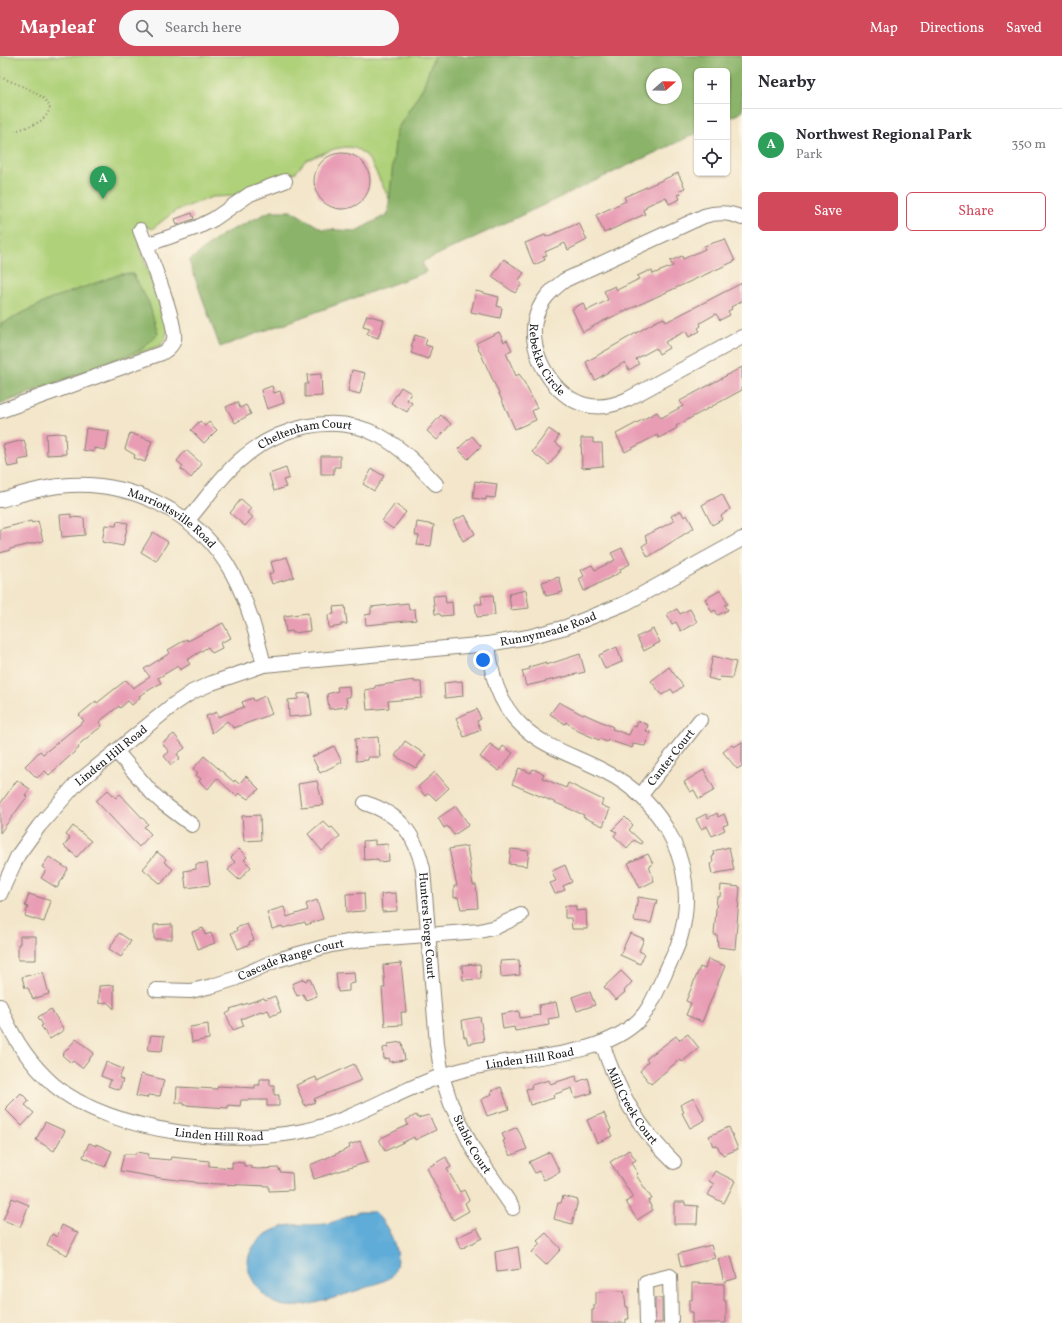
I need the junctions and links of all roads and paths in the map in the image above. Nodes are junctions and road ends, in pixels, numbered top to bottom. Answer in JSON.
{"nodes":[{"id":1,"x":0,"y":77,"type":"edge"},
{"id":2,"x":15,"y":131,"type":"dead end"},
{"id":3,"x":285,"y":181,"type":"dead end"},
{"id":4,"x":742,"y":218,"type":"edge"},
{"id":5,"x":140,"y":230,"type":"dead end"},
{"id":6,"x":146,"y":245,"type":"junction"},
{"id":7,"x":742,"y":337,"type":"edge"},
{"id":8,"x":0,"y":411,"type":"edge"},
{"id":9,"x":436,"y":484,"type":"dead end"},
{"id":10,"x":0,"y":500,"type":"edge"},
{"id":11,"x":187,"y":521,"type":"junction"},
{"id":12,"x":742,"y":539,"type":"edge"},
{"id":13,"x":488,"y":644,"type":"junction"},
{"id":14,"x":264,"y":664,"type":"junction"},
{"id":15,"x":700,"y":720,"type":"dead end"},
{"id":16,"x":116,"y":751,"type":"junction"},
{"id":17,"x":641,"y":795,"type":"junction"},
{"id":18,"x":365,"y":803,"type":"dead end"},
{"id":19,"x":192,"y":825,"type":"dead end"},
{"id":20,"x":0,"y":894,"type":"edge"},
{"id":21,"x":521,"y":915,"type":"dead end"},
{"id":22,"x":428,"y":935,"type":"junction"},
{"id":23,"x":156,"y":990,"type":"dead end"},
{"id":24,"x":0,"y":1006,"type":"edge"},
{"id":25,"x":602,"y":1043,"type":"junction"},
{"id":26,"x":442,"y":1076,"type":"junction"},
{"id":27,"x":674,"y":1162,"type":"dead end"},
{"id":28,"x":513,"y":1208,"type":"dead end"},
{"id":29,"x":647,"y":1323,"type":"edge"},
{"id":30,"x":671,"y":1323,"type":"edge"}],
"edges":[{"from":1,"to":2,"type":"path"},
{"from":3,"to":6,"type":"street"},
{"from":4,"to":7,"type":"street","name":"Rebekka Circle"},
{"from":5,"to":6,"type":"street"},
{"from":6,"to":8,"type":"street"},
{"from":9,"to":11,"type":"street","name":"Cheltenham Court"},
{"from":10,"to":11,"type":"street","name":"Marriottsville Road"},
{"from":11,"to":14,"type":"street","name":"Marriottsville Road"},
{"from":12,"to":13,"type":"street","name":"Runnymeade Road"},
{"from":13,"to":14,"type":"street","name":"Runnymeade Road"},
{"from":13,"to":17,"type":"street","name":"Linden Hill Road"},
{"from":14,"to":16,"type":"street","name":"Linden Hill Road"},
{"from":15,"to":17,"type":"street","name":"Canter Court"},
{"from":16,"to":19,"type":"street"},
{"from":16,"to":20,"type":"street","name":"Linden Hill Road"},
{"from":17,"to":25,"type":"street","name":"Linden Hill Road"},
{"from":18,"to":22,"type":"street","name":"Hunters Forge Court"},
{"from":21,"to":22,"type":"street","name":"Cascade Range Court"},
{"from":22,"to":23,"type":"street","name":"Cascade Range Court"},
{"from":22,"to":26,"type":"street","name":"Hunters Forge Court"},
{"from":24,"to":26,"type":"street","name":"Linden Hill Road"},
{"from":25,"to":26,"type":"street","name":"Linden Hill Road"},
{"from":25,"to":27,"type":"street","name":"Mill Creek Court"},
{"from":26,"to":28,"type":"street","name":"Stable Court"},
{"from":29,"to":30,"type":"street"}]}
